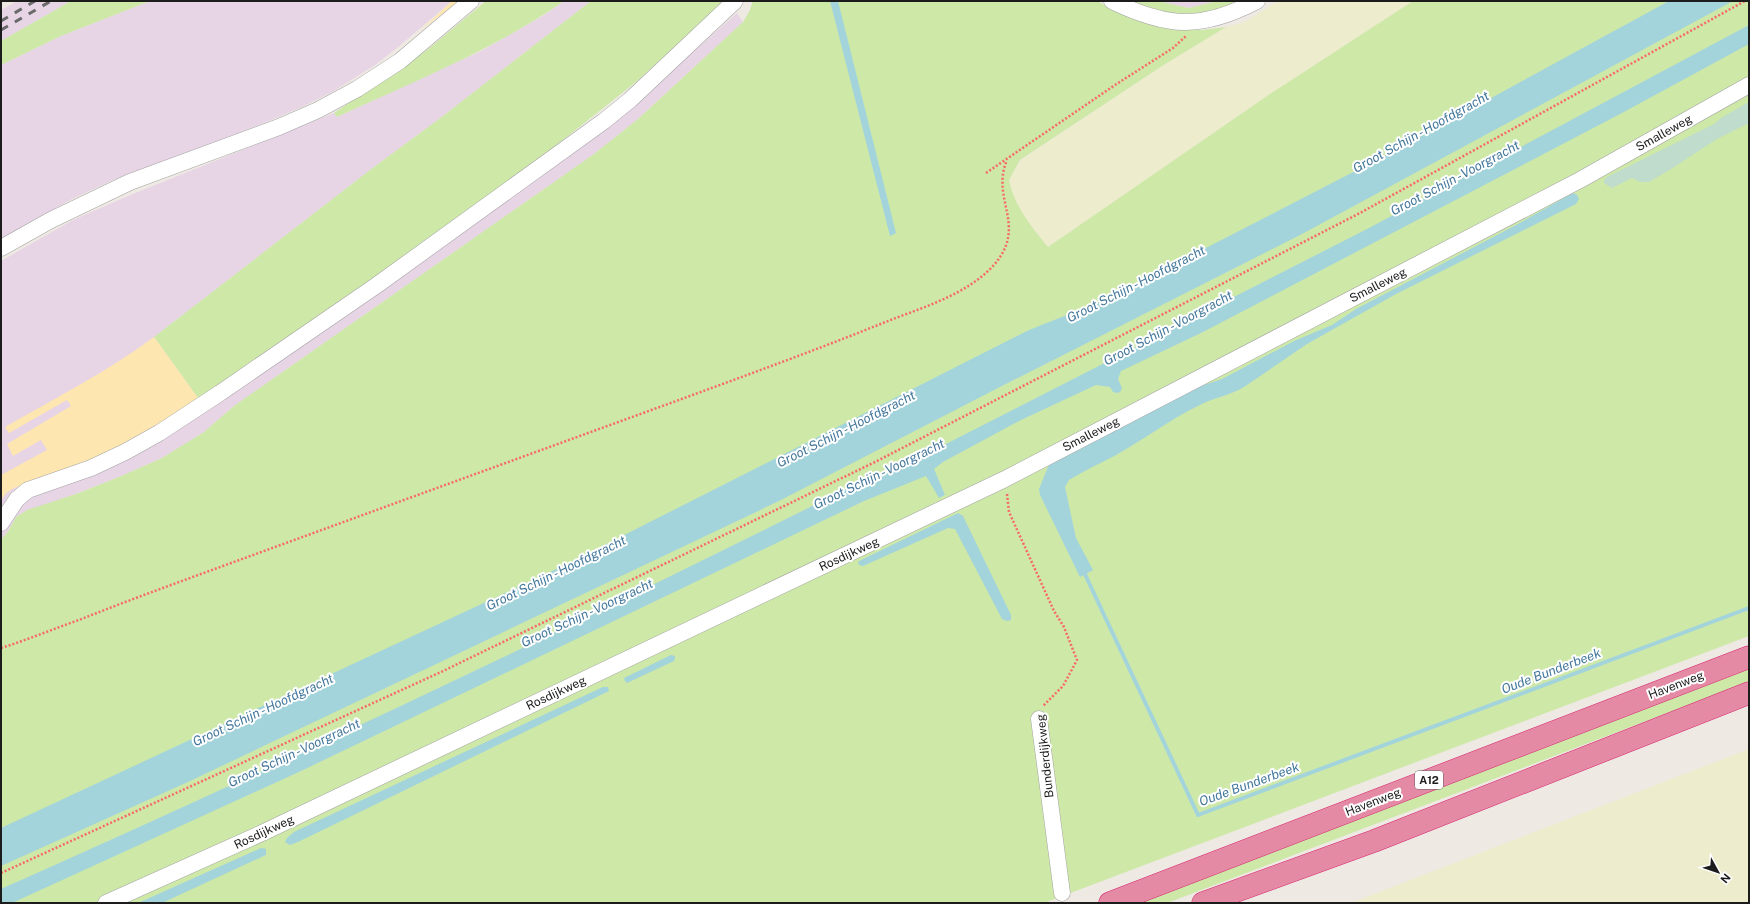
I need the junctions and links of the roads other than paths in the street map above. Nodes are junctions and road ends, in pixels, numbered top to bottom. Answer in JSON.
{"nodes":[{"id":1,"x":471,"y":1,"type":"edge"},
{"id":2,"x":735,"y":1,"type":"edge"},
{"id":3,"x":1112,"y":1,"type":"edge"},
{"id":4,"x":1257,"y":1,"type":"edge"},
{"id":5,"x":1749,"y":85,"type":"edge"},
{"id":6,"x":1,"y":248,"type":"edge"},
{"id":7,"x":1005,"y":479,"type":"joint"},
{"id":8,"x":1,"y":523,"type":"edge"},
{"id":9,"x":1749,"y":657,"type":"edge"},
{"id":10,"x":1749,"y":693,"type":"edge"},
{"id":11,"x":1039,"y":719,"type":"road end"},
{"id":12,"x":1374,"y":841,"type":"junction"},
{"id":13,"x":1062,"y":893,"type":"dead end"},
{"id":14,"x":106,"y":903,"type":"edge"},
{"id":15,"x":1110,"y":903,"type":"edge"},
{"id":16,"x":1204,"y":903,"type":"edge"},
{"id":17,"x":1237,"y":903,"type":"edge"}],
"edges":[{"from":1,"to":6,"type":"street"},
{"from":2,"to":8,"type":"street"},
{"from":3,"to":4,"type":"street"},
{"from":5,"to":7,"type":"street","name":"Smalleweg"},
{"from":7,"to":14,"type":"street","name":"Rosdijkweg"},
{"from":9,"to":15,"type":"highway","name":"Havenweg","number":"A12"},
{"from":10,"to":12,"type":"highway"},
{"from":11,"to":13,"type":"street","name":"Bunderdijkweg"},
{"from":12,"to":16,"type":"highway"},
{"from":12,"to":17,"type":"highway"}]}
